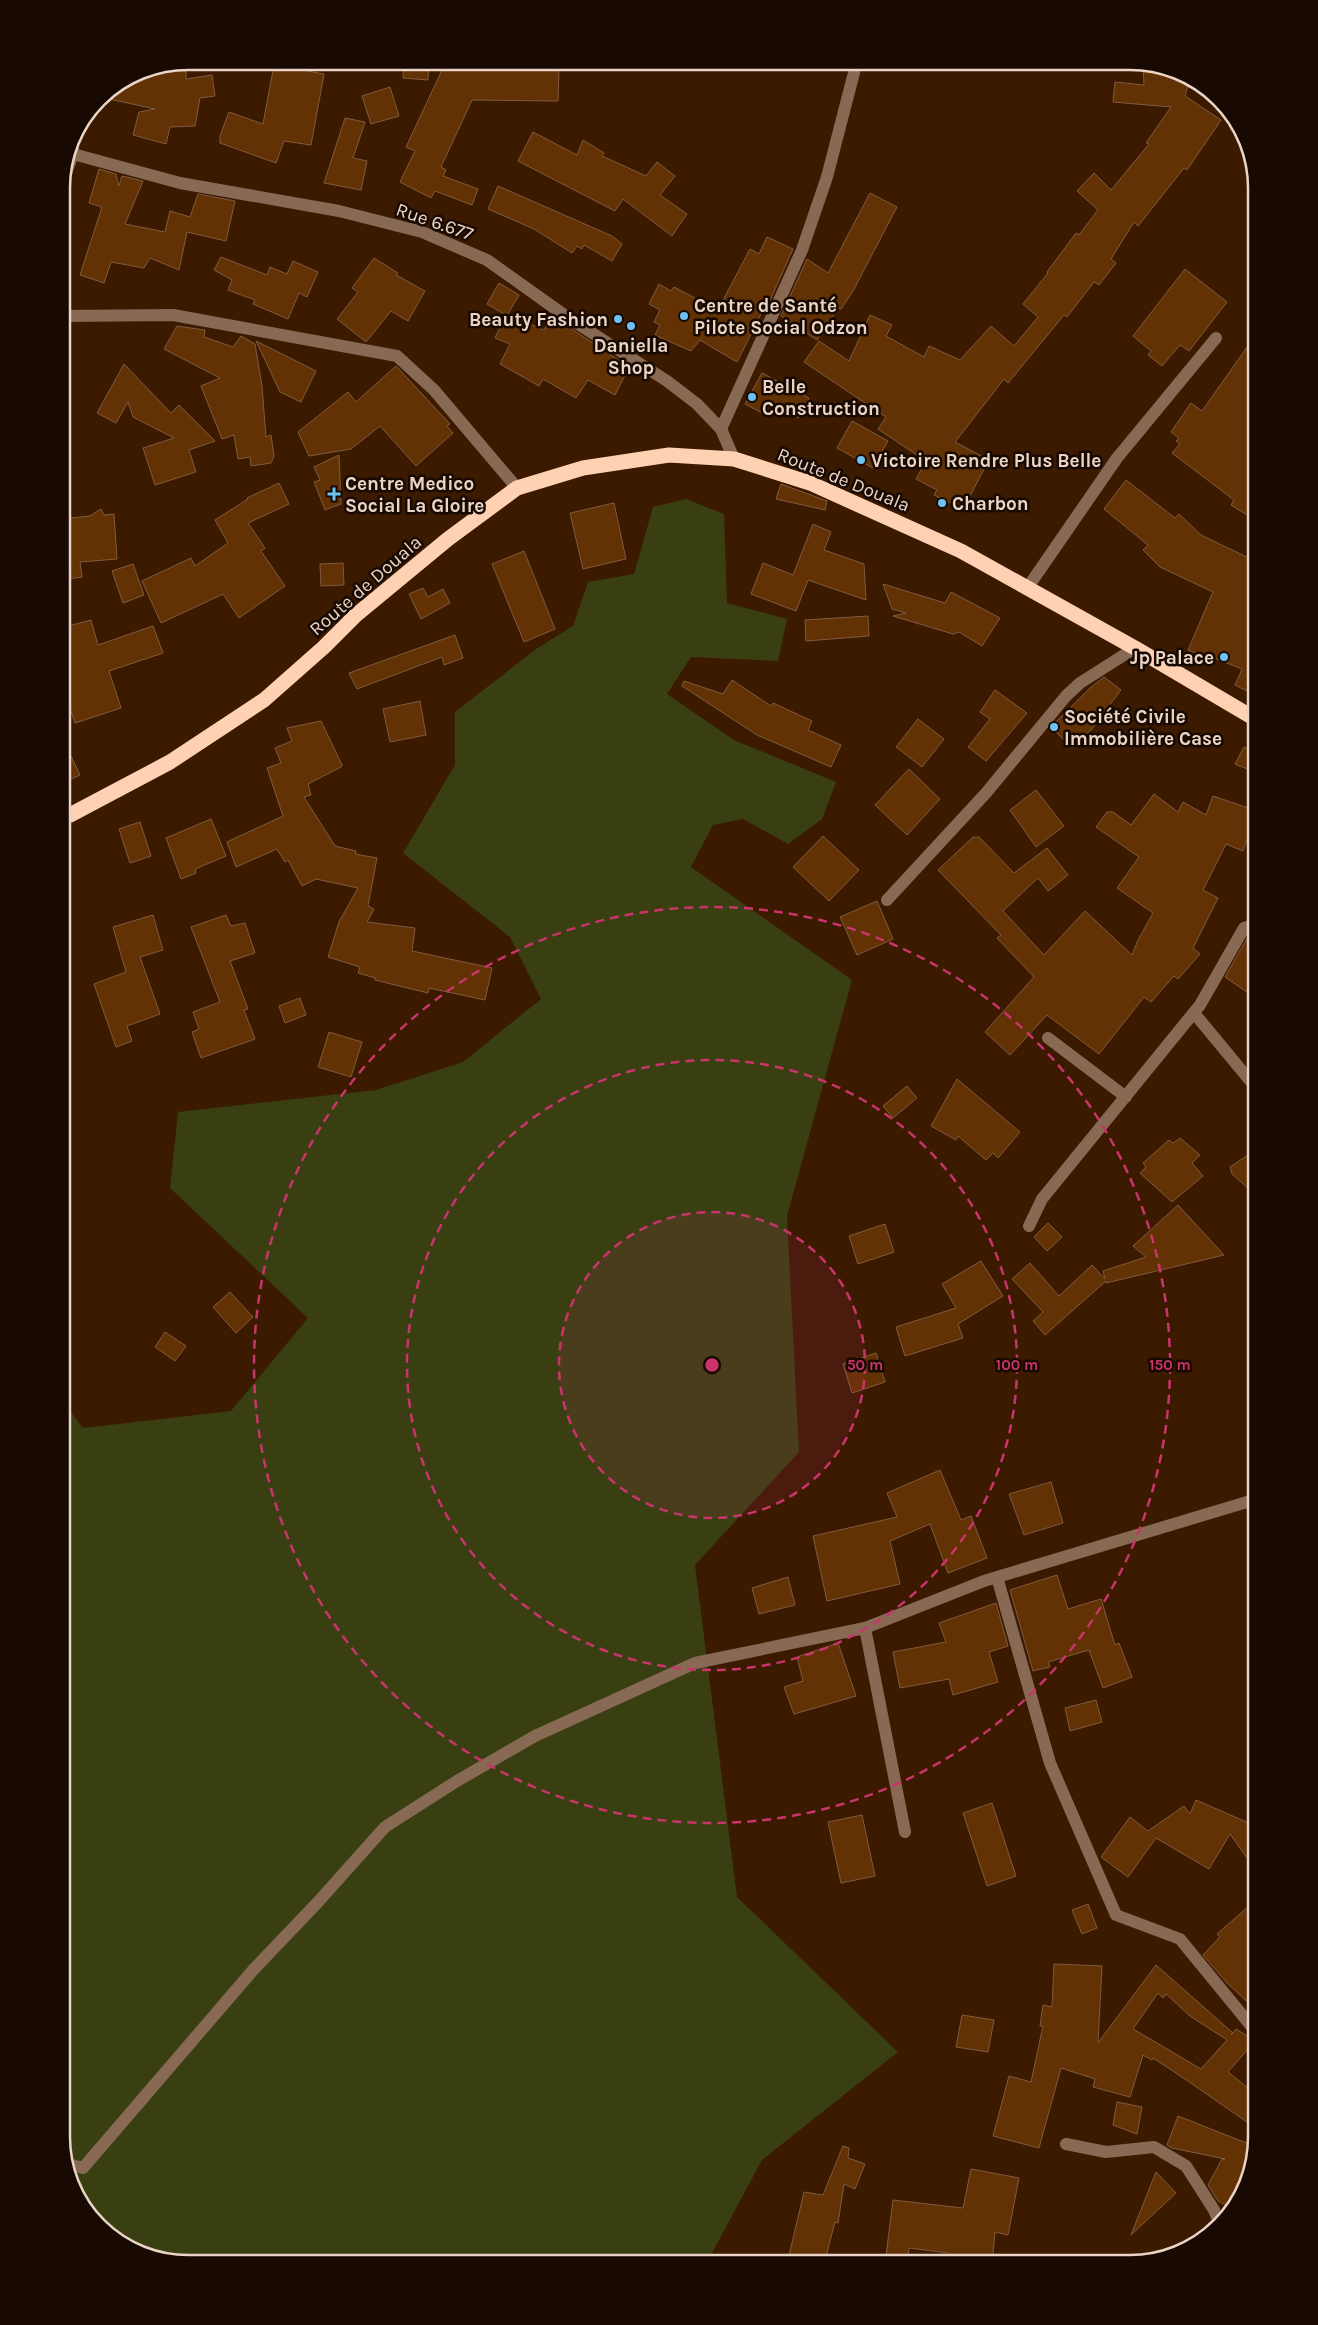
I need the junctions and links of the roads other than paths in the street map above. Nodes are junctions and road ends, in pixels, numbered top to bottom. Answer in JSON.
{"nodes":[{"id":1,"x":855,"y":70,"type":"edge"},
{"id":2,"x":75,"y":155,"type":"edge"},
{"id":3,"x":70,"y":316,"type":"edge"},
{"id":4,"x":1216,"y":338,"type":"dead end"},
{"id":5,"x":721,"y":429,"type":"junction"},
{"id":6,"x":734,"y":459,"type":"junction"},
{"id":7,"x":517,"y":488,"type":"junction"},
{"id":8,"x":1028,"y":587,"type":"junction"},
{"id":9,"x":1135,"y":648,"type":"junction"},
{"id":10,"x":1248,"y":715,"type":"edge"},
{"id":11,"x":70,"y":815,"type":"edge"},
{"id":12,"x":887,"y":900,"type":"dead end"},
{"id":13,"x":1248,"y":927,"type":"edge"},
{"id":14,"x":1194,"y":1013,"type":"junction"},
{"id":15,"x":1048,"y":1038,"type":"dead end"},
{"id":16,"x":1248,"y":1078,"type":"edge"},
{"id":17,"x":1126,"y":1098,"type":"junction"},
{"id":18,"x":1029,"y":1226,"type":"dead end"},
{"id":19,"x":1248,"y":1502,"type":"edge"},
{"id":20,"x":996,"y":1577,"type":"junction"},
{"id":21,"x":865,"y":1628,"type":"junction"},
{"id":22,"x":905,"y":1832,"type":"dead end"},
{"id":23,"x":1248,"y":2022,"type":"edge"},
{"id":24,"x":1066,"y":2144,"type":"dead end"},
{"id":25,"x":73,"y":2165,"type":"edge"},
{"id":26,"x":1217,"y":2216,"type":"edge"}],
"edges":[{"from":1,"to":5,"type":"street"},
{"from":2,"to":5,"type":"street","name":"Rue 6.677"},
{"from":3,"to":7,"type":"street"},
{"from":4,"to":8,"type":"street"},
{"from":5,"to":6,"type":"street","name":"Rue 6.677"},
{"from":6,"to":7,"type":"highway","name":"Route de Douala"},
{"from":6,"to":8,"type":"highway","name":"Route de Douala"},
{"from":7,"to":11,"type":"highway","name":"Route de Douala"},
{"from":8,"to":9,"type":"highway","name":"Route de Douala"},
{"from":9,"to":10,"type":"highway","name":"Route de Douala"},
{"from":9,"to":12,"type":"street"},
{"from":13,"to":14,"type":"street"},
{"from":14,"to":16,"type":"street"},
{"from":14,"to":17,"type":"street"},
{"from":15,"to":17,"type":"street"},
{"from":17,"to":18,"type":"street"},
{"from":19,"to":20,"type":"street"},
{"from":20,"to":21,"type":"street"},
{"from":20,"to":23,"type":"street"},
{"from":21,"to":22,"type":"street"},
{"from":21,"to":25,"type":"street"},
{"from":24,"to":26,"type":"street"}]}
